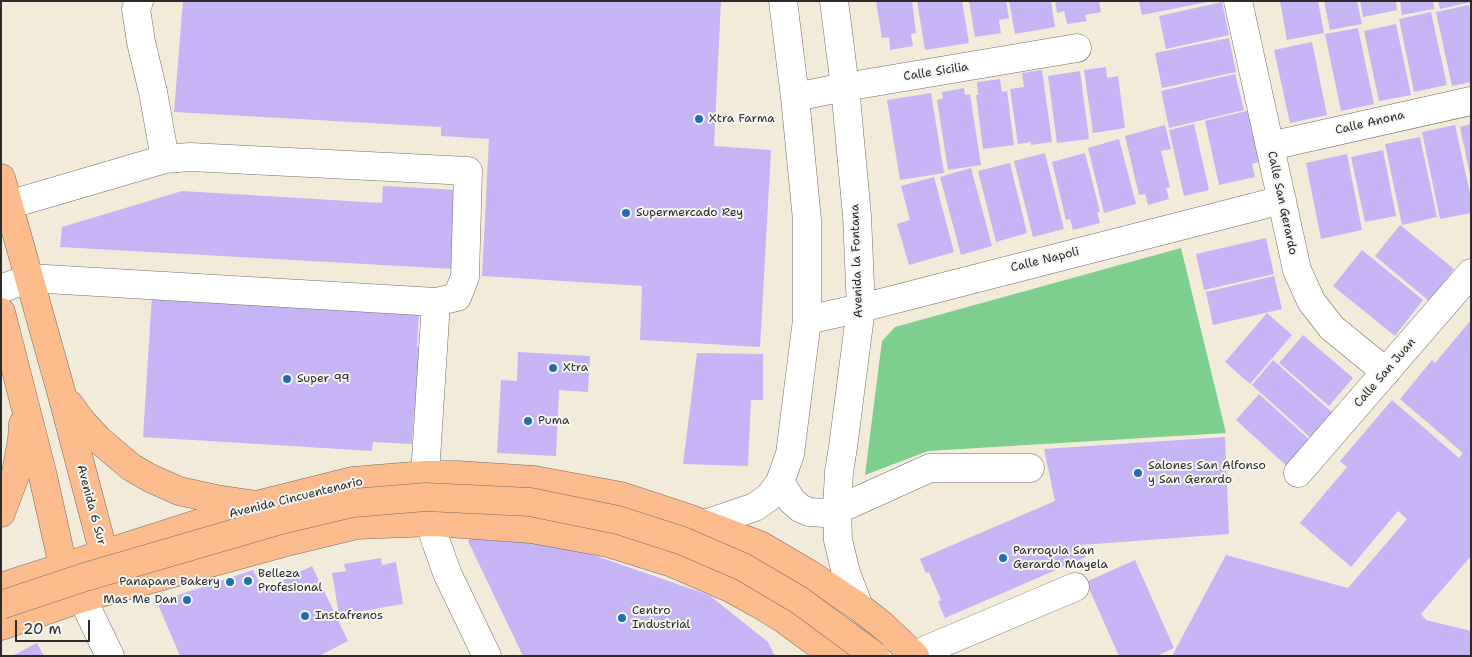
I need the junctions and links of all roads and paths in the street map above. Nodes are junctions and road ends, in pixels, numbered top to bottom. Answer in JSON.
{"nodes":[{"id":1,"x":139,"y":1,"type":"edge"},
{"id":2,"x":783,"y":1,"type":"edge"},
{"id":3,"x":834,"y":1,"type":"edge"},
{"id":4,"x":1238,"y":1,"type":"edge"},
{"id":5,"x":1077,"y":48,"type":"dead end"},
{"id":6,"x":845,"y":87,"type":"junction"},
{"id":7,"x":795,"y":97,"type":"junction"},
{"id":8,"x":1471,"y":101,"type":"edge"},
{"id":9,"x":1270,"y":146,"type":"junction"},
{"id":10,"x":165,"y":159,"type":"junction"},
{"id":11,"x":1,"y":178,"type":"edge"},
{"id":12,"x":1282,"y":200,"type":"junction"},
{"id":13,"x":5,"y":205,"type":"edge"},
{"id":14,"x":1471,"y":272,"type":"edge"},
{"id":15,"x":29,"y":278,"type":"junction"},
{"id":16,"x":1,"y":289,"type":"edge"},
{"id":17,"x":436,"y":302,"type":"junction"},
{"id":18,"x":861,"y":308,"type":"junction"},
{"id":19,"x":1,"y":312,"type":"edge"},
{"id":20,"x":807,"y":320,"type":"junction"},
{"id":21,"x":1386,"y":372,"type":"junction"},
{"id":22,"x":62,"y":395,"type":"junction"},
{"id":23,"x":24,"y":405,"type":"junction"},
{"id":24,"x":1030,"y":468,"type":"dead end"},
{"id":25,"x":1298,"y":473,"type":"dead end"},
{"id":26,"x":425,"y":475,"type":"junction"},
{"id":27,"x":458,"y":475,"type":"junction"},
{"id":28,"x":780,"y":482,"type":"junction"},
{"id":29,"x":256,"y":505,"type":"junction"},
{"id":30,"x":837,"y":510,"type":"junction"},
{"id":31,"x":1,"y":513,"type":"edge"},
{"id":32,"x":434,"y":522,"type":"junction"},
{"id":33,"x":705,"y":524,"type":"junction"},
{"id":34,"x":104,"y":554,"type":"junction"},
{"id":35,"x":63,"y":566,"type":"junction"},
{"id":36,"x":1,"y":587,"type":"edge"},
{"id":37,"x":1075,"y":587,"type":"dead end"},
{"id":38,"x":82,"y":598,"type":"junction"},
{"id":39,"x":1,"y":605,"type":"edge"},
{"id":40,"x":859,"y":607,"type":"junction"},
{"id":41,"x":1,"y":626,"type":"edge"},
{"id":42,"x":915,"y":655,"type":"edge"},
{"id":43,"x":110,"y":656,"type":"edge"},
{"id":44,"x":487,"y":656,"type":"edge"},
{"id":45,"x":834,"y":656,"type":"edge"},
{"id":46,"x":874,"y":656,"type":"edge"}],
"edges":[{"from":1,"to":10,"type":"street"},
{"from":2,"to":7,"type":"street"},
{"from":3,"to":6,"type":"street","name":"Avenida la Fontana"},
{"from":4,"to":9,"type":"street","name":"Calle San Gerardo"},
{"from":5,"to":6,"type":"street","name":"Calle Sicilia"},
{"from":6,"to":7,"type":"street","name":"Calle Sicilia"},
{"from":6,"to":18,"type":"street","name":"Avenida la Fontana"},
{"from":7,"to":20,"type":"street"},
{"from":8,"to":9,"type":"street","name":"Calle Anona"},
{"from":9,"to":12,"type":"street","name":"Calle San Gerardo"},
{"from":10,"to":13,"type":"street"},
{"from":10,"to":17,"type":"street"},
{"from":11,"to":13,"type":"main road","name":"Avenida 6 Sur"},
{"from":12,"to":18,"type":"street","name":"Calle Napoli"},
{"from":12,"to":21,"type":"street","name":"Calle San Gerardo"},
{"from":13,"to":15,"type":"main road","name":"Avenida 6 Sur"},
{"from":14,"to":21,"type":"street","name":"Calle San Juan"},
{"from":15,"to":16,"type":"street"},
{"from":15,"to":17,"type":"street"},
{"from":15,"to":22,"type":"main road","name":"Avenida 6 Sur"},
{"from":17,"to":26,"type":"street"},
{"from":18,"to":20,"type":"street","name":"Calle Napoli"},
{"from":18,"to":30,"type":"street","name":"Avenida la Fontana"},
{"from":19,"to":23,"type":"main road"},
{"from":20,"to":28,"type":"street"},
{"from":21,"to":25,"type":"street","name":"Calle San Juan"},
{"from":22,"to":29,"type":"main road"},
{"from":22,"to":34,"type":"main road","name":"Avenida 6 Sur"},
{"from":23,"to":31,"type":"main road"},
{"from":23,"to":35,"type":"main road"},
{"from":24,"to":30,"type":"street"},
{"from":26,"to":27,"type":"main road","name":"Avenida Cincuentenario"},
{"from":26,"to":29,"type":"main road","name":"Avenida Cincuentenario"},
{"from":27,"to":32,"type":"main road"},
{"from":27,"to":33,"type":"main road","name":"Avenida Cincuentenario"},
{"from":28,"to":30,"type":"street"},
{"from":28,"to":33,"type":"street"},
{"from":29,"to":34,"type":"main road","name":"Avenida Cincuentenario"},
{"from":30,"to":40,"type":"street","name":"Avenida la Fontana"},
{"from":32,"to":38,"type":"main road"},
{"from":32,"to":44,"type":"street"},
{"from":32,"to":45,"type":"main road"},
{"from":33,"to":40,"type":"main road","name":"Avenida Cincuentenario"},
{"from":34,"to":35,"type":"main road","name":"Avenida Cincuentenario"},
{"from":34,"to":38,"type":"main road","name":"Avenida 6 Sur"},
{"from":35,"to":36,"type":"main road","name":"Avenida Cincuentenario"},
{"from":35,"to":38,"type":"main road"},
{"from":37,"to":42,"type":"street"},
{"from":38,"to":41,"type":"main road"},
{"from":38,"to":43,"type":"street"},
{"from":39,"to":46,"type":"main road","name":"Avenida Cincuentenario","bridge":true},
{"from":40,"to":42,"type":"main road","name":"Avenida Cincuentenario"}]}
